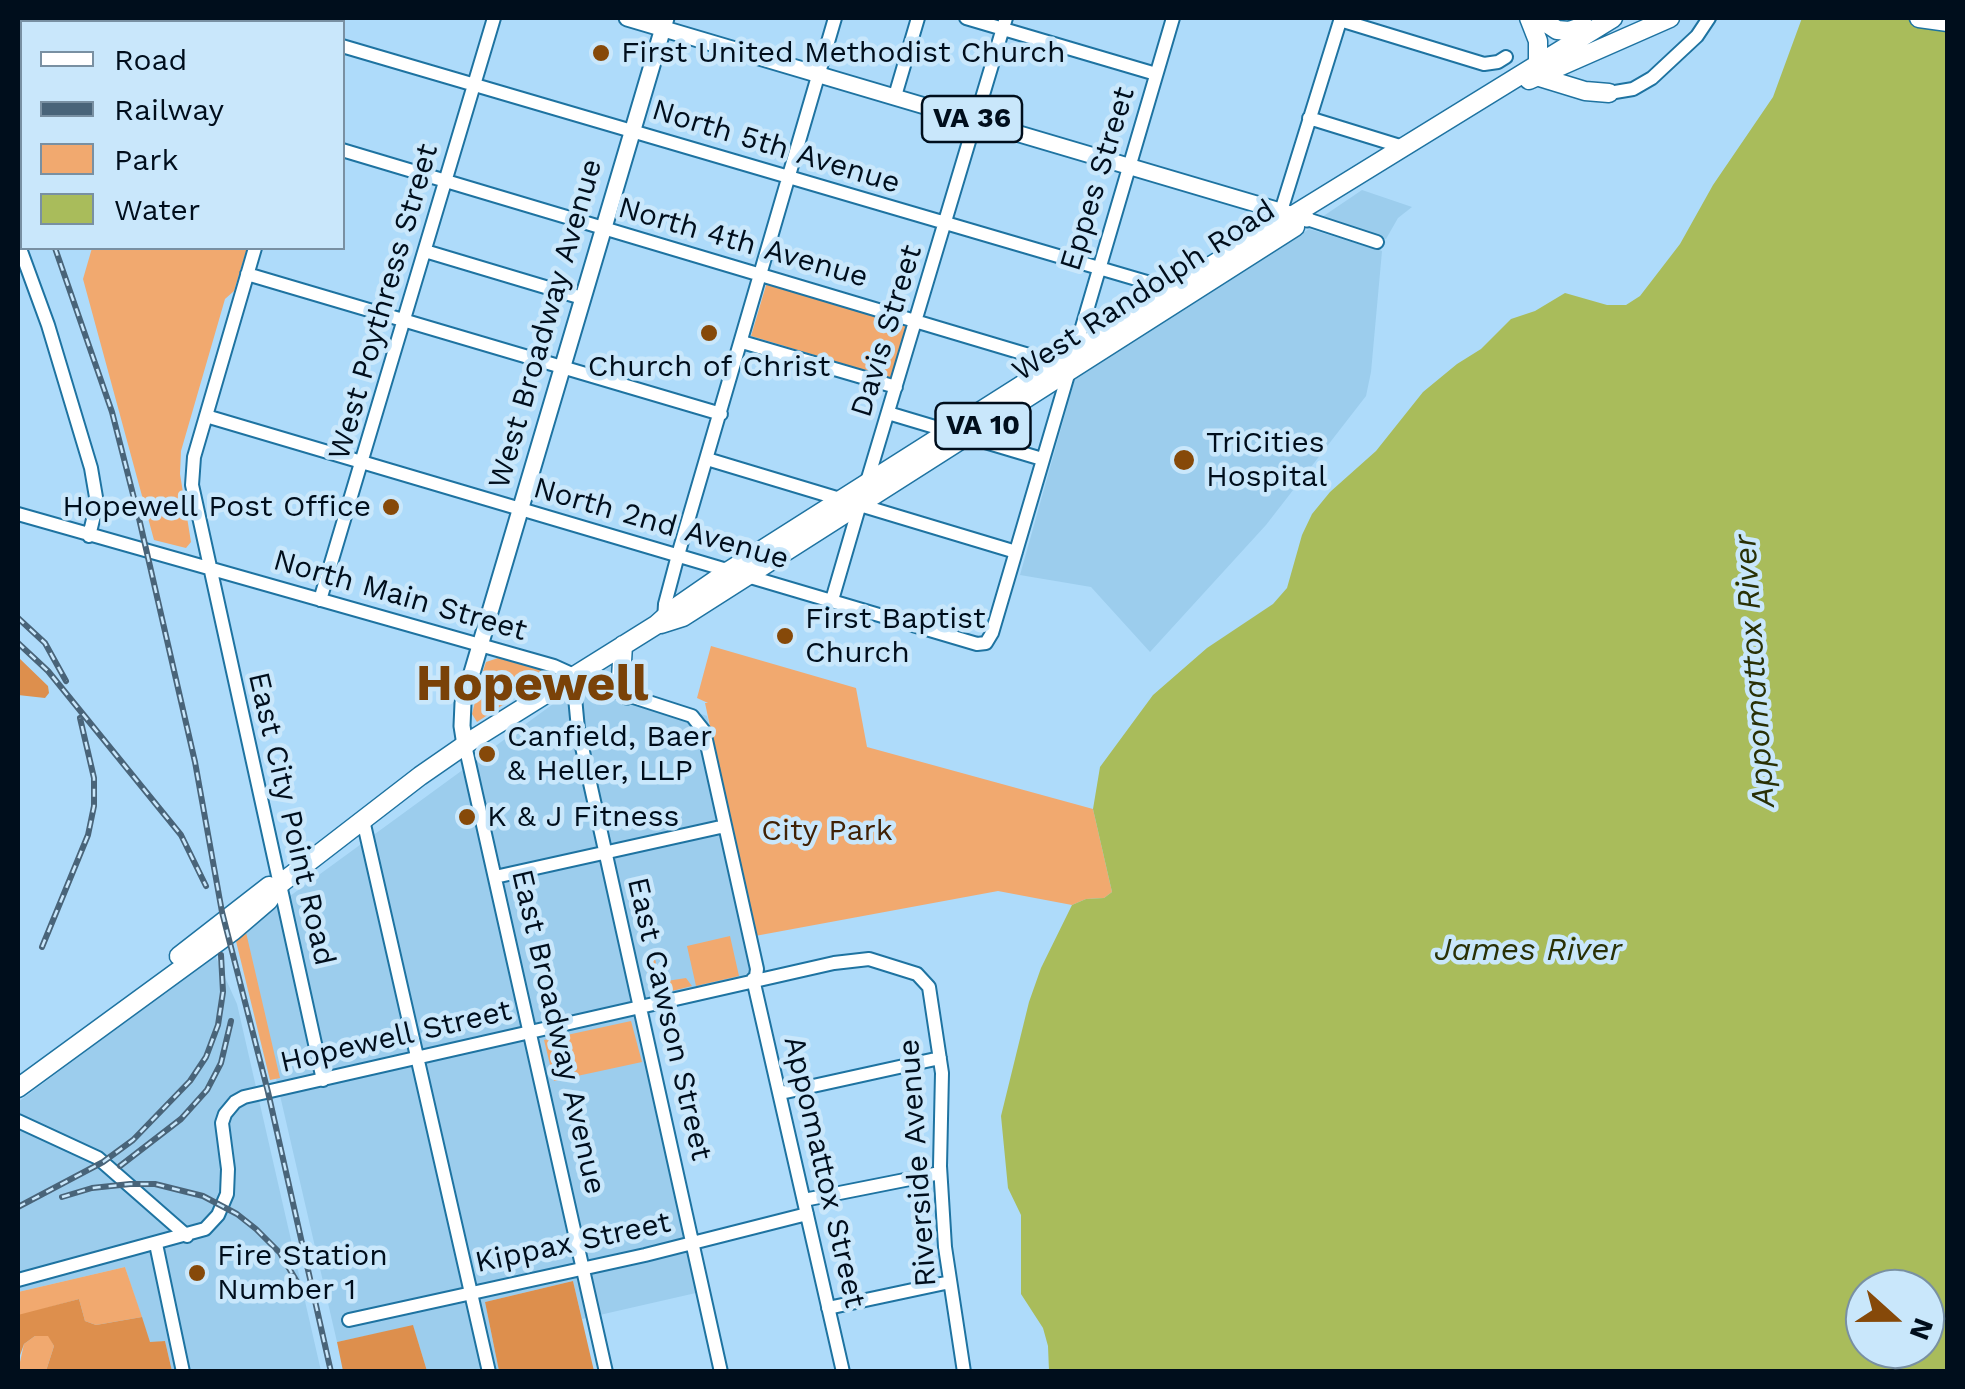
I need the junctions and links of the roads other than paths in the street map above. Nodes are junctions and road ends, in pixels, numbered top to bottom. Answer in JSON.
{"nodes":[{"id":1,"x":494,"y":18,"type":"edge"},
{"id":2,"x":627,"y":18,"type":"edge"},
{"id":3,"x":835,"y":18,"type":"edge"},
{"id":4,"x":918,"y":18,"type":"edge"},
{"id":5,"x":966,"y":18,"type":"edge"},
{"id":6,"x":1173,"y":18,"type":"edge"},
{"id":7,"x":1528,"y":18,"type":"edge"},
{"id":8,"x":1539,"y":18,"type":"edge"},
{"id":9,"x":1598,"y":18,"type":"edge"},
{"id":10,"x":1612,"y":18,"type":"edge"},
{"id":11,"x":1708,"y":18,"type":"edge"},
{"id":12,"x":1918,"y":18,"type":"edge"},
{"id":13,"x":1341,"y":19,"type":"edge"},
{"id":14,"x":1664,"y":20,"type":"edge"},
{"id":15,"x":1948,"y":22,"type":"edge"},
{"id":16,"x":664,"y":23,"type":"edge"},
{"id":17,"x":1004,"y":23,"type":"edge"},
{"id":18,"x":345,"y":47,"type":"edge"},
{"id":19,"x":1596,"y":49,"type":"junction"},
{"id":20,"x":1506,"y":57,"type":"dead end"},
{"id":21,"x":1537,"y":69,"type":"junction"},
{"id":22,"x":819,"y":74,"type":"junction"},
{"id":23,"x":1156,"y":74,"type":"junction"},
{"id":24,"x":474,"y":84,"type":"junction"},
{"id":25,"x":1608,"y":94,"type":"junction"},
{"id":26,"x":895,"y":96,"type":"junction"},
{"id":27,"x":1310,"y":118,"type":"junction"},
{"id":28,"x":976,"y":120,"type":"junction"},
{"id":29,"x":632,"y":130,"type":"junction"},
{"id":30,"x":1403,"y":148,"type":"junction"},
{"id":31,"x":345,"y":151,"type":"edge"},
{"id":32,"x":1129,"y":165,"type":"junction"},
{"id":33,"x":790,"y":178,"type":"junction"},
{"id":34,"x":446,"y":181,"type":"junction"},
{"id":35,"x":1294,"y":215,"type":"junction"},
{"id":36,"x":946,"y":224,"type":"junction"},
{"id":37,"x":602,"y":228,"type":"junction"},
{"id":38,"x":1377,"y":242,"type":"dead end"},
{"id":39,"x":20,"y":250,"type":"edge"},
{"id":40,"x":254,"y":250,"type":"edge"},
{"id":41,"x":426,"y":251,"type":"junction"},
{"id":42,"x":1098,"y":268,"type":"junction"},
{"id":43,"x":247,"y":274,"type":"junction"},
{"id":44,"x":762,"y":274,"type":"junction"},
{"id":45,"x":1172,"y":290,"type":"junction"},
{"id":46,"x":1197,"y":292,"type":"junction"},
{"id":47,"x":582,"y":298,"type":"junction"},
{"id":48,"x":405,"y":320,"type":"junction"},
{"id":49,"x":916,"y":320,"type":"junction"},
{"id":50,"x":742,"y":342,"type":"junction"},
{"id":51,"x":1066,"y":363,"type":"junction"},
{"id":52,"x":561,"y":367,"type":"junction"},
{"id":53,"x":896,"y":387,"type":"junction"},
{"id":54,"x":888,"y":413,"type":"junction"},
{"id":55,"x":721,"y":414,"type":"junction"},
{"id":56,"x":206,"y":416,"type":"junction"},
{"id":57,"x":959,"y":434,"type":"junction"},
{"id":58,"x":1042,"y":459,"type":"junction"},
{"id":59,"x":707,"y":460,"type":"junction"},
{"id":60,"x":363,"y":464,"type":"junction"},
{"id":61,"x":866,"y":484,"type":"junction"},
{"id":62,"x":851,"y":502,"type":"junction"},
{"id":63,"x":520,"y":509,"type":"junction"},
{"id":64,"x":18,"y":514,"type":"edge"},
{"id":65,"x":89,"y":536,"type":"junction"},
{"id":66,"x":1016,"y":552,"type":"junction"},
{"id":67,"x":678,"y":555,"type":"junction"},
{"id":68,"x":209,"y":570,"type":"junction"},
{"id":69,"x":739,"y":573,"type":"junction"},
{"id":70,"x":320,"y":600,"type":"junction"},
{"id":71,"x":832,"y":600,"type":"junction"},
{"id":72,"x":661,"y":621,"type":"junction"},
{"id":73,"x":986,"y":643,"type":"joint"},
{"id":74,"x":480,"y":646,"type":"junction"},
{"id":75,"x":623,"y":646,"type":"junction"},
{"id":76,"x":573,"y":676,"type":"junction"},
{"id":77,"x":627,"y":694,"type":"junction"},
{"id":78,"x":688,"y":714,"type":"joint"},
{"id":79,"x":466,"y":744,"type":"junction"},
{"id":80,"x":363,"y":820,"type":"junction"},
{"id":81,"x":722,"y":827,"type":"junction"},
{"id":82,"x":606,"y":854,"type":"junction"},
{"id":83,"x":495,"y":878,"type":"junction"},
{"id":84,"x":280,"y":884,"type":"junction"},
{"id":85,"x":899,"y":967,"type":"joint"},
{"id":86,"x":755,"y":983,"type":"junction"},
{"id":87,"x":640,"y":1008,"type":"junction"},
{"id":88,"x":530,"y":1032,"type":"junction"},
{"id":89,"x":418,"y":1058,"type":"junction"},
{"id":90,"x":940,"y":1058,"type":"junction"},
{"id":91,"x":323,"y":1080,"type":"junction"},
{"id":92,"x":18,"y":1088,"type":"edge"},
{"id":93,"x":780,"y":1093,"type":"junction"},
{"id":94,"x":18,"y":1121,"type":"edge"},
{"id":95,"x":940,"y":1172,"type":"junction"},
{"id":96,"x":806,"y":1207,"type":"junction"},
{"id":97,"x":187,"y":1236,"type":"junction"},
{"id":98,"x":693,"y":1243,"type":"junction"},
{"id":99,"x":156,"y":1244,"type":"junction"},
{"id":100,"x":583,"y":1268,"type":"junction"},
{"id":101,"x":18,"y":1280,"type":"edge"},
{"id":102,"x":950,"y":1282,"type":"junction"},
{"id":103,"x":472,"y":1291,"type":"junction"},
{"id":104,"x":828,"y":1308,"type":"junction"},
{"id":105,"x":350,"y":1320,"type":"dead end"},
{"id":106,"x":183,"y":1372,"type":"edge"},
{"id":107,"x":489,"y":1372,"type":"edge"},
{"id":108,"x":606,"y":1372,"type":"edge"},
{"id":109,"x":722,"y":1372,"type":"edge"},
{"id":110,"x":843,"y":1372,"type":"edge"},
{"id":111,"x":964,"y":1372,"type":"edge"}],
"edges":[{"from":1,"to":24,"type":"street","name":"West Poythress Street"},
{"from":2,"to":16,"type":"main road"},
{"from":3,"to":22,"type":"street"},
{"from":4,"to":26,"type":"street"},
{"from":5,"to":17,"type":"street"},
{"from":6,"to":23,"type":"street","name":"Eppes Street"},
{"from":7,"to":21,"type":"highway"},
{"from":8,"to":9,"type":"highway"},
{"from":10,"to":21,"type":"highway","name":"West Randolph Road","number":"VA 10"},
{"from":11,"to":25,"type":"street"},
{"from":12,"to":15,"type":"highway"},
{"from":13,"to":20,"type":"street"},
{"from":13,"to":27,"type":"street"},
{"from":14,"to":19,"type":"highway","name":"West Randolph Road","number":"VA 10"},
{"from":16,"to":22,"type":"main road","number":"VA 36"},
{"from":16,"to":29,"type":"main road","name":"West Broadway Avenue"},
{"from":17,"to":23,"type":"street"},
{"from":17,"to":28,"type":"street","name":"Davis Street"},
{"from":18,"to":24,"type":"street","name":"North 5th Avenue"},
{"from":19,"to":21,"type":"highway","name":"West Randolph Road","number":"VA 10"},
{"from":19,"to":25,"type":"highway"},
{"from":21,"to":25,"type":"highway"},
{"from":21,"to":30,"type":"highway","name":"West Randolph Road","number":"VA 10"},
{"from":21,"to":35,"type":"highway","name":"West Randolph Road","number":"VA 10"},
{"from":22,"to":26,"type":"main road","number":"VA 36"},
{"from":22,"to":33,"type":"street"},
{"from":23,"to":32,"type":"street","name":"Eppes Street"},
{"from":24,"to":29,"type":"street","name":"North 5th Avenue"},
{"from":24,"to":34,"type":"street","name":"West Poythress Street"},
{"from":26,"to":28,"type":"main road","number":"VA 36"},
{"from":27,"to":30,"type":"street"},
{"from":27,"to":35,"type":"street"},
{"from":28,"to":32,"type":"main road","number":"VA 36"},
{"from":28,"to":36,"type":"street","name":"Davis Street"},
{"from":29,"to":33,"type":"street","name":"North 5th Avenue"},
{"from":29,"to":37,"type":"main road","name":"West Broadway Avenue"},
{"from":30,"to":35,"type":"highway","name":"West Randolph Road","number":"VA 10"},
{"from":31,"to":34,"type":"street","name":"North 4th Avenue"},
{"from":32,"to":35,"type":"main road","number":"VA 36"},
{"from":32,"to":42,"type":"street","name":"Eppes Street"},
{"from":33,"to":36,"type":"street","name":"North 5th Avenue"},
{"from":33,"to":44,"type":"street"},
{"from":34,"to":37,"type":"street","name":"North 4th Avenue"},
{"from":34,"to":41,"type":"street","name":"West Poythress Street"},
{"from":35,"to":38,"type":"street"},
{"from":35,"to":45,"type":"highway","name":"West Randolph Road","number":"VA 10"},
{"from":35,"to":46,"type":"highway","name":"West Randolph Road","number":"VA 10"},
{"from":36,"to":42,"type":"street","name":"North 5th Avenue"},
{"from":36,"to":49,"type":"street","name":"Davis Street"},
{"from":37,"to":44,"type":"street","name":"North 4th Avenue"},
{"from":37,"to":47,"type":"main road","name":"West Broadway Avenue"},
{"from":39,"to":65,"type":"street"},
{"from":40,"to":43,"type":"street","name":"East City Point Road"},
{"from":41,"to":47,"type":"street"},
{"from":41,"to":48,"type":"street","name":"West Poythress Street"},
{"from":42,"to":45,"type":"street","name":"North 5th Avenue"},
{"from":42,"to":51,"type":"street","name":"Eppes Street"},
{"from":43,"to":48,"type":"street"},
{"from":43,"to":56,"type":"street","name":"East City Point Road"},
{"from":44,"to":49,"type":"street","name":"North 4th Avenue"},
{"from":44,"to":50,"type":"street"},
{"from":45,"to":46,"type":"street","name":"North 5th Avenue"},
{"from":45,"to":51,"type":"highway","name":"West Randolph Road","number":"VA 10"},
{"from":46,"to":51,"type":"highway","name":"West Randolph Road","number":"VA 10"},
{"from":47,"to":52,"type":"main road","name":"West Broadway Avenue"},
{"from":48,"to":52,"type":"street"},
{"from":48,"to":60,"type":"street","name":"West Poythress Street"},
{"from":49,"to":51,"type":"street","name":"North 4th Avenue"},
{"from":49,"to":53,"type":"street","name":"Davis Street"},
{"from":50,"to":53,"type":"street"},
{"from":50,"to":55,"type":"street"},
{"from":51,"to":57,"type":"highway","name":"West Randolph Road","number":"VA 10"},
{"from":51,"to":58,"type":"street","name":"Eppes Street"},
{"from":52,"to":55,"type":"street"},
{"from":52,"to":63,"type":"main road","name":"West Broadway Avenue"},
{"from":53,"to":54,"type":"street","name":"Davis Street"},
{"from":54,"to":57,"type":"street"},
{"from":54,"to":61,"type":"street","name":"Davis Street"},
{"from":55,"to":59,"type":"street"},
{"from":56,"to":60,"type":"street","name":"North 2nd Avenue"},
{"from":56,"to":68,"type":"street","name":"East City Point Road"},
{"from":57,"to":58,"type":"street"},
{"from":57,"to":61,"type":"highway","name":"West Randolph Road","number":"VA 10"},
{"from":57,"to":62,"type":"highway","name":"West Randolph Road","number":"VA 10"},
{"from":58,"to":66,"type":"street","name":"Eppes Street"},
{"from":59,"to":62,"type":"street"},
{"from":59,"to":67,"type":"street"},
{"from":60,"to":63,"type":"street","name":"North 2nd Avenue"},
{"from":60,"to":70,"type":"street","name":"West Poythress Street"},
{"from":61,"to":62,"type":"highway","name":"West Randolph Road","number":"VA 10"},
{"from":62,"to":66,"type":"street"},
{"from":62,"to":69,"type":"highway","name":"West Randolph Road","number":"VA 10"},
{"from":62,"to":71,"type":"street"},
{"from":63,"to":67,"type":"street","name":"North 2nd Avenue"},
{"from":63,"to":74,"type":"main road","name":"West Broadway Avenue"},
{"from":64,"to":65,"type":"street","name":"North Main Street"},
{"from":65,"to":68,"type":"street","name":"North Main Street"},
{"from":66,"to":73,"type":"street","name":"Eppes Street"},
{"from":67,"to":69,"type":"street","name":"North 2nd Avenue"},
{"from":67,"to":72,"type":"street"},
{"from":68,"to":70,"type":"street","name":"North Main Street"},
{"from":68,"to":84,"type":"street","name":"East City Point Road"},
{"from":69,"to":71,"type":"street","name":"North 2nd Avenue"},
{"from":69,"to":72,"type":"highway","name":"West Randolph Road","number":"VA 10"},
{"from":70,"to":74,"type":"street","name":"North Main Street"},
{"from":71,"to":73,"type":"street","name":"North 2nd Avenue"},
{"from":72,"to":75,"type":"highway","name":"West Randolph Road","number":"VA 10"},
{"from":74,"to":76,"type":"street","name":"North Main Street"},
{"from":74,"to":79,"type":"main road","name":"East Broadway Avenue"},
{"from":75,"to":76,"type":"highway","name":"West Randolph Road","number":"VA 10"},
{"from":75,"to":77,"type":"highway"},
{"from":76,"to":77,"type":"street","name":"North Main Street"},
{"from":76,"to":79,"type":"highway","number":"VA 10"},
{"from":76,"to":82,"type":"street","name":"East Cawson Street"},
{"from":77,"to":78,"type":"street","name":"North Main Street"},
{"from":78,"to":81,"type":"street","name":"Appomattox Street"},
{"from":79,"to":80,"type":"highway","number":"VA 10"},
{"from":79,"to":83,"type":"street","name":"East Broadway Avenue"},
{"from":80,"to":84,"type":"highway","number":"VA 10"},
{"from":80,"to":89,"type":"street"},
{"from":81,"to":82,"type":"street"},
{"from":81,"to":86,"type":"street","name":"Appomattox Street"},
{"from":82,"to":83,"type":"street"},
{"from":82,"to":87,"type":"street","name":"East Cawson Street"},
{"from":83,"to":88,"type":"street","name":"East Broadway Avenue"},
{"from":84,"to":91,"type":"street","name":"East City Point Road"},
{"from":84,"to":92,"type":"highway","number":"VA 10"},
{"from":85,"to":86,"type":"street","name":"Hopewell Street"},
{"from":85,"to":90,"type":"street","name":"Riverside Avenue"},
{"from":86,"to":87,"type":"street","name":"Hopewell Street"},
{"from":86,"to":93,"type":"street","name":"Appomattox Street"},
{"from":87,"to":88,"type":"street","name":"Hopewell Street"},
{"from":87,"to":98,"type":"street","name":"East Cawson Street"},
{"from":88,"to":89,"type":"street","name":"Hopewell Street"},
{"from":88,"to":100,"type":"street","name":"East Broadway Avenue"},
{"from":89,"to":91,"type":"street","name":"Hopewell Street"},
{"from":89,"to":103,"type":"street"},
{"from":90,"to":93,"type":"street"},
{"from":90,"to":95,"type":"street","name":"Riverside Avenue"},
{"from":91,"to":97,"type":"street","name":"Hopewell Street"},
{"from":93,"to":96,"type":"street","name":"Appomattox Street"},
{"from":94,"to":97,"type":"street"},
{"from":95,"to":96,"type":"street","name":"Kippax Street"},
{"from":95,"to":102,"type":"street","name":"Riverside Avenue"},
{"from":96,"to":98,"type":"street","name":"Kippax Street"},
{"from":96,"to":104,"type":"street","name":"Appomattox Street"},
{"from":97,"to":99,"type":"street"},
{"from":98,"to":100,"type":"street","name":"Kippax Street"},
{"from":98,"to":109,"type":"street","name":"East Cawson Street"},
{"from":99,"to":101,"type":"street"},
{"from":99,"to":106,"type":"street"},
{"from":100,"to":103,"type":"street","name":"Kippax Street"},
{"from":100,"to":108,"type":"street","name":"East Broadway Avenue"},
{"from":102,"to":104,"type":"street"},
{"from":102,"to":111,"type":"street","name":"Riverside Avenue"},
{"from":103,"to":105,"type":"street","name":"Kippax Street"},
{"from":103,"to":107,"type":"street"},
{"from":104,"to":110,"type":"street","name":"Appomattox Street"}]}
